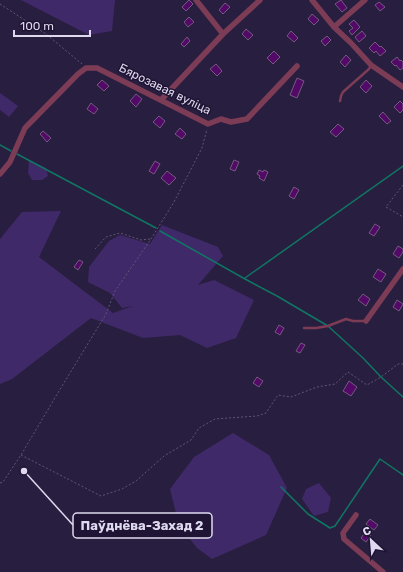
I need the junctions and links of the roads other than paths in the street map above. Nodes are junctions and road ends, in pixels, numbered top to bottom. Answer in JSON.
{"nodes":[{"id":1,"x":196,"y":0,"type":"edge"},
{"id":2,"x":260,"y":0,"type":"edge"},
{"id":3,"x":312,"y":0,"type":"edge"},
{"id":4,"x":365,"y":0,"type":"edge"},
{"id":5,"x":334,"y":27,"type":"junction"},
{"id":6,"x":223,"y":34,"type":"junction"},
{"id":7,"x":371,"y":65,"type":"junction"},
{"id":8,"x":297,"y":66,"type":"dead end"},
{"id":9,"x":403,"y":87,"type":"edge"},
{"id":10,"x":162,"y":100,"type":"junction"},
{"id":11,"x":340,"y":101,"type":"dead end"},
{"id":12,"x":0,"y":174,"type":"edge"},
{"id":13,"x":403,"y":269,"type":"edge"},
{"id":14,"x":366,"y":321,"type":"joint"},
{"id":15,"x":304,"y":328,"type":"dead end"},
{"id":16,"x":356,"y":515,"type":"dead end"},
{"id":17,"x":383,"y":572,"type":"edge"}],
"edges":[{"from":1,"to":6,"type":"street"},
{"from":2,"to":6,"type":"street"},
{"from":3,"to":5,"type":"street"},
{"from":4,"to":5,"type":"street"},
{"from":5,"to":7,"type":"street"},
{"from":6,"to":10,"type":"street"},
{"from":7,"to":9,"type":"street"},
{"from":7,"to":11,"type":"lane"},
{"from":8,"to":10,"type":"street","name":"Бярозавая вуліца"},
{"from":10,"to":12,"type":"street","name":"Бярозавая вуліца"},
{"from":13,"to":14,"type":"street"},
{"from":14,"to":15,"type":"lane"},
{"from":16,"to":17,"type":"street"}]}
